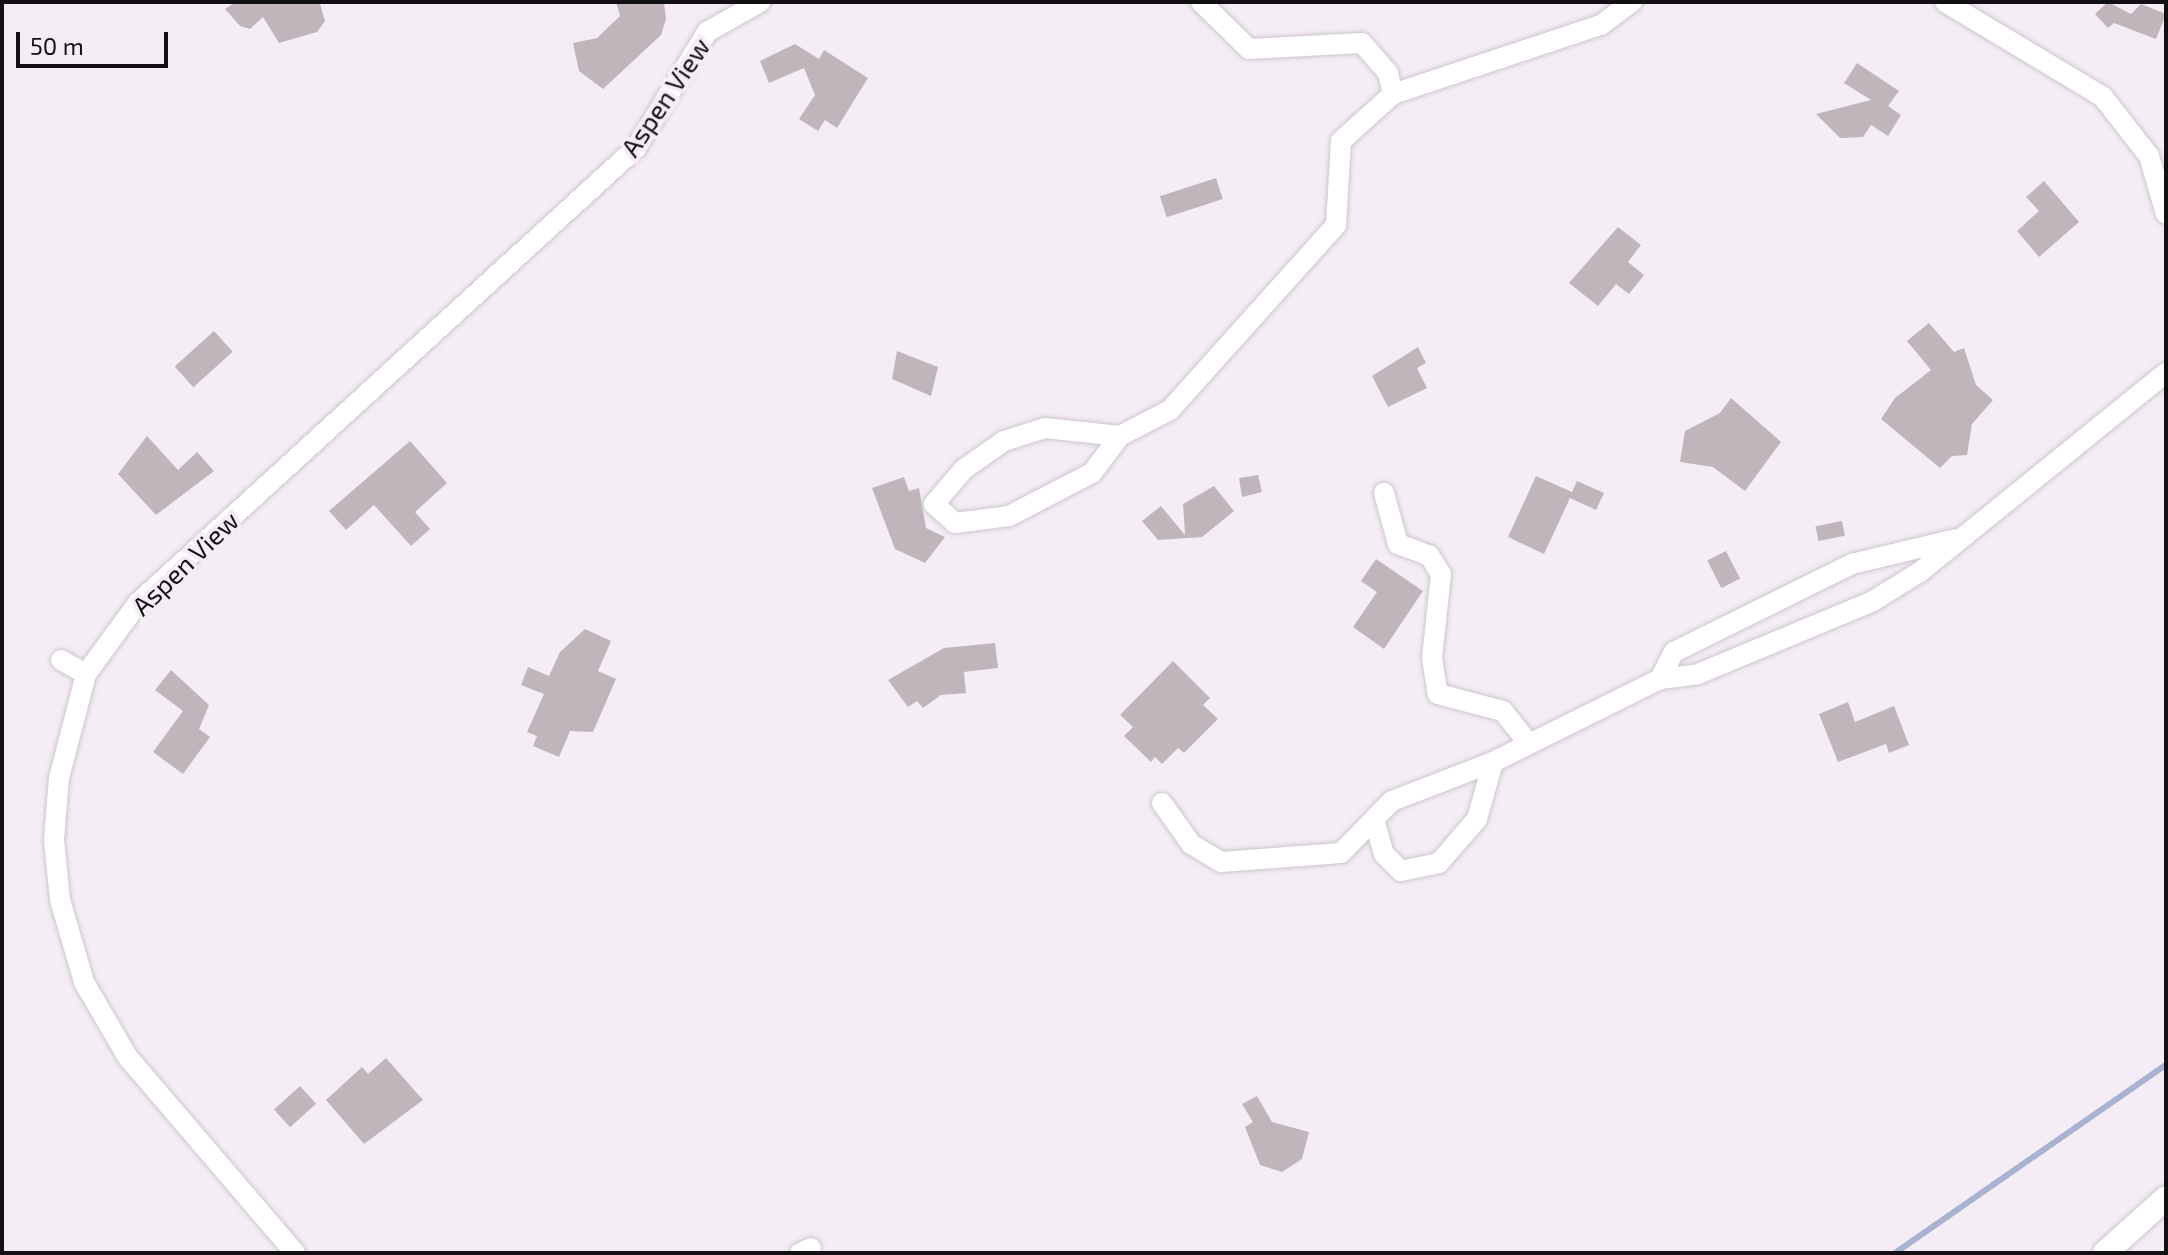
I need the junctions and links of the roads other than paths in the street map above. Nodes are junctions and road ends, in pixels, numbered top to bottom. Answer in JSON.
{"nodes":[{"id":1,"x":760,"y":2,"type":"edge"},
{"id":2,"x":1201,"y":2,"type":"edge"},
{"id":3,"x":1632,"y":2,"type":"edge"},
{"id":4,"x":1945,"y":2,"type":"edge"},
{"id":5,"x":1393,"y":94,"type":"junction"},
{"id":6,"x":2166,"y":214,"type":"edge"},
{"id":7,"x":2166,"y":373,"type":"edge"},
{"id":8,"x":1120,"y":436,"type":"junction"},
{"id":9,"x":1384,"y":493,"type":"dead end"},
{"id":10,"x":1956,"y":539,"type":"junction"},
{"id":11,"x":61,"y":660,"type":"dead end"},
{"id":12,"x":86,"y":674,"type":"junction"},
{"id":13,"x":1660,"y":679,"type":"junction"},
{"id":14,"x":1529,"y":744,"type":"junction"},
{"id":15,"x":1493,"y":762,"type":"junction"},
{"id":16,"x":1162,"y":803,"type":"dead end"},
{"id":17,"x":1375,"y":823,"type":"junction"},
{"id":18,"x":2166,"y":1198,"type":"edge"},
{"id":19,"x":295,"y":1253,"type":"edge"},
{"id":20,"x":2105,"y":1253,"type":"edge"}],
"edges":[{"from":1,"to":12,"type":"street","name":"Aspen View"},
{"from":2,"to":5,"type":"street"},
{"from":3,"to":5,"type":"street"},
{"from":4,"to":6,"type":"street"},
{"from":5,"to":8,"type":"street"},
{"from":7,"to":10,"type":"street"},
{"from":8,"to":8,"type":"street"},
{"from":9,"to":14,"type":"street"},
{"from":10,"to":13,"type":"street"},
{"from":10,"to":13,"type":"street"},
{"from":11,"to":12,"type":"street"},
{"from":12,"to":19,"type":"street","name":"Aspen View"},
{"from":13,"to":14,"type":"street"},
{"from":14,"to":15,"type":"street"},
{"from":15,"to":17,"type":"street"},
{"from":15,"to":17,"type":"street"},
{"from":16,"to":17,"type":"street"},
{"from":18,"to":20,"type":"street"}]}
